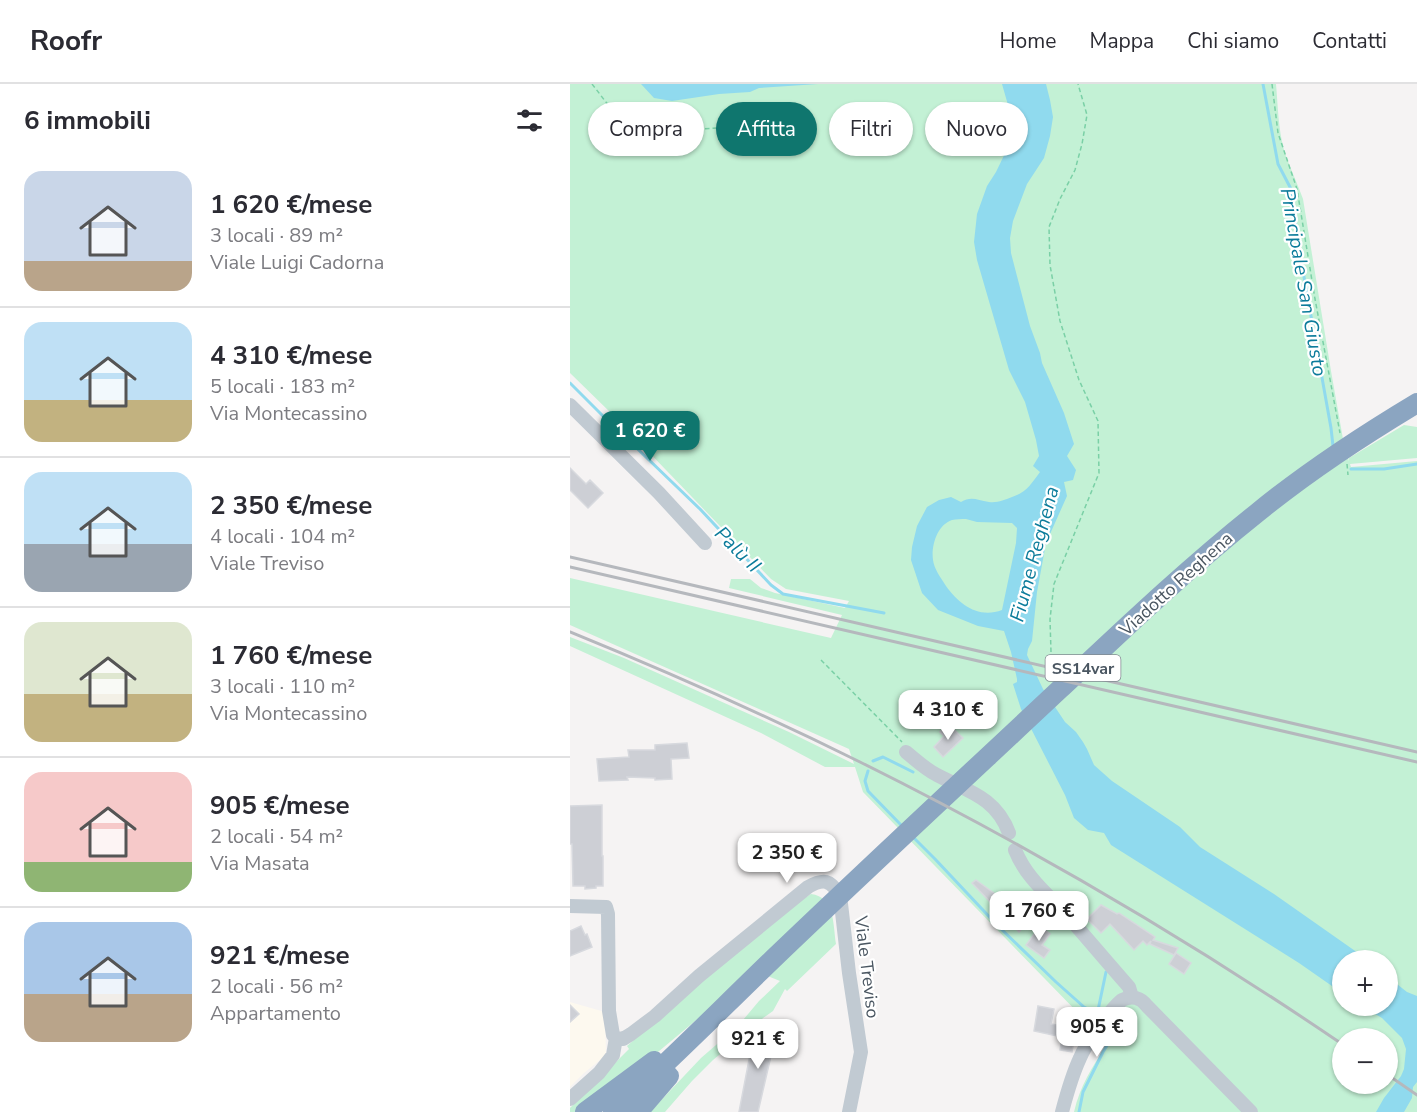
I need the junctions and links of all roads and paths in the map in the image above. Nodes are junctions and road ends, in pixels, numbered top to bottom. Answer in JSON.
{"nodes":[{"id":1,"x":592,"y":84,"type":"edge"},
{"id":2,"x":1078,"y":84,"type":"edge"},
{"id":3,"x":1272,"y":84,"type":"edge"},
{"id":4,"x":716,"y":128,"type":"edge"},
{"id":5,"x":1417,"y":403,"type":"edge"},
{"id":6,"x":570,"y":405,"type":"edge"},
{"id":7,"x":1342,"y":441,"type":"dead end"},
{"id":8,"x":1346,"y":460,"type":"dead end"},
{"id":9,"x":1348,"y":475,"type":"dead end"},
{"id":10,"x":705,"y":543,"type":"dead end"},
{"id":11,"x":1051,"y":652,"type":"dead end"},
{"id":12,"x":821,"y":660,"type":"dead end"},
{"id":13,"x":906,"y":749,"type":"joint"},
{"id":14,"x":1009,"y":833,"type":"dead end"},
{"id":15,"x":1015,"y":850,"type":"dead end"},
{"id":16,"x":570,"y":906,"type":"edge"},
{"id":17,"x":755,"y":977,"type":"junction"},
{"id":18,"x":1132,"y":997,"type":"junction"},
{"id":19,"x":616,"y":1038,"type":"junction"},
{"id":20,"x":570,"y":1099,"type":"edge"},
{"id":21,"x":585,"y":1112,"type":"edge"},
{"id":22,"x":613,"y":1112,"type":"edge"},
{"id":23,"x":638,"y":1112,"type":"edge"},
{"id":24,"x":849,"y":1112,"type":"edge"},
{"id":25,"x":1062,"y":1112,"type":"edge"},
{"id":26,"x":1251,"y":1112,"type":"edge"}],
"edges":[{"from":1,"to":4,"type":"path"},
{"from":2,"to":11,"type":"path"},
{"from":3,"to":7,"type":"path"},
{"from":5,"to":17,"type":"highway","name":"Viadotto Reghena","number":"SS14var"},
{"from":6,"to":10,"type":"street"},
{"from":8,"to":9,"type":"path"},
{"from":12,"to":13,"type":"path"},
{"from":13,"to":14,"type":"street"},
{"from":15,"to":18,"type":"street"},
{"from":16,"to":19,"type":"street"},
{"from":17,"to":21,"type":"highway"},
{"from":17,"to":22,"type":"highway","number":"SS14var"},
{"from":17,"to":23,"type":"highway"},
{"from":18,"to":25,"type":"street"},
{"from":18,"to":26,"type":"street"},
{"from":19,"to":20,"type":"street"},
{"from":19,"to":24,"type":"street","name":"Viale Treviso"}]}
